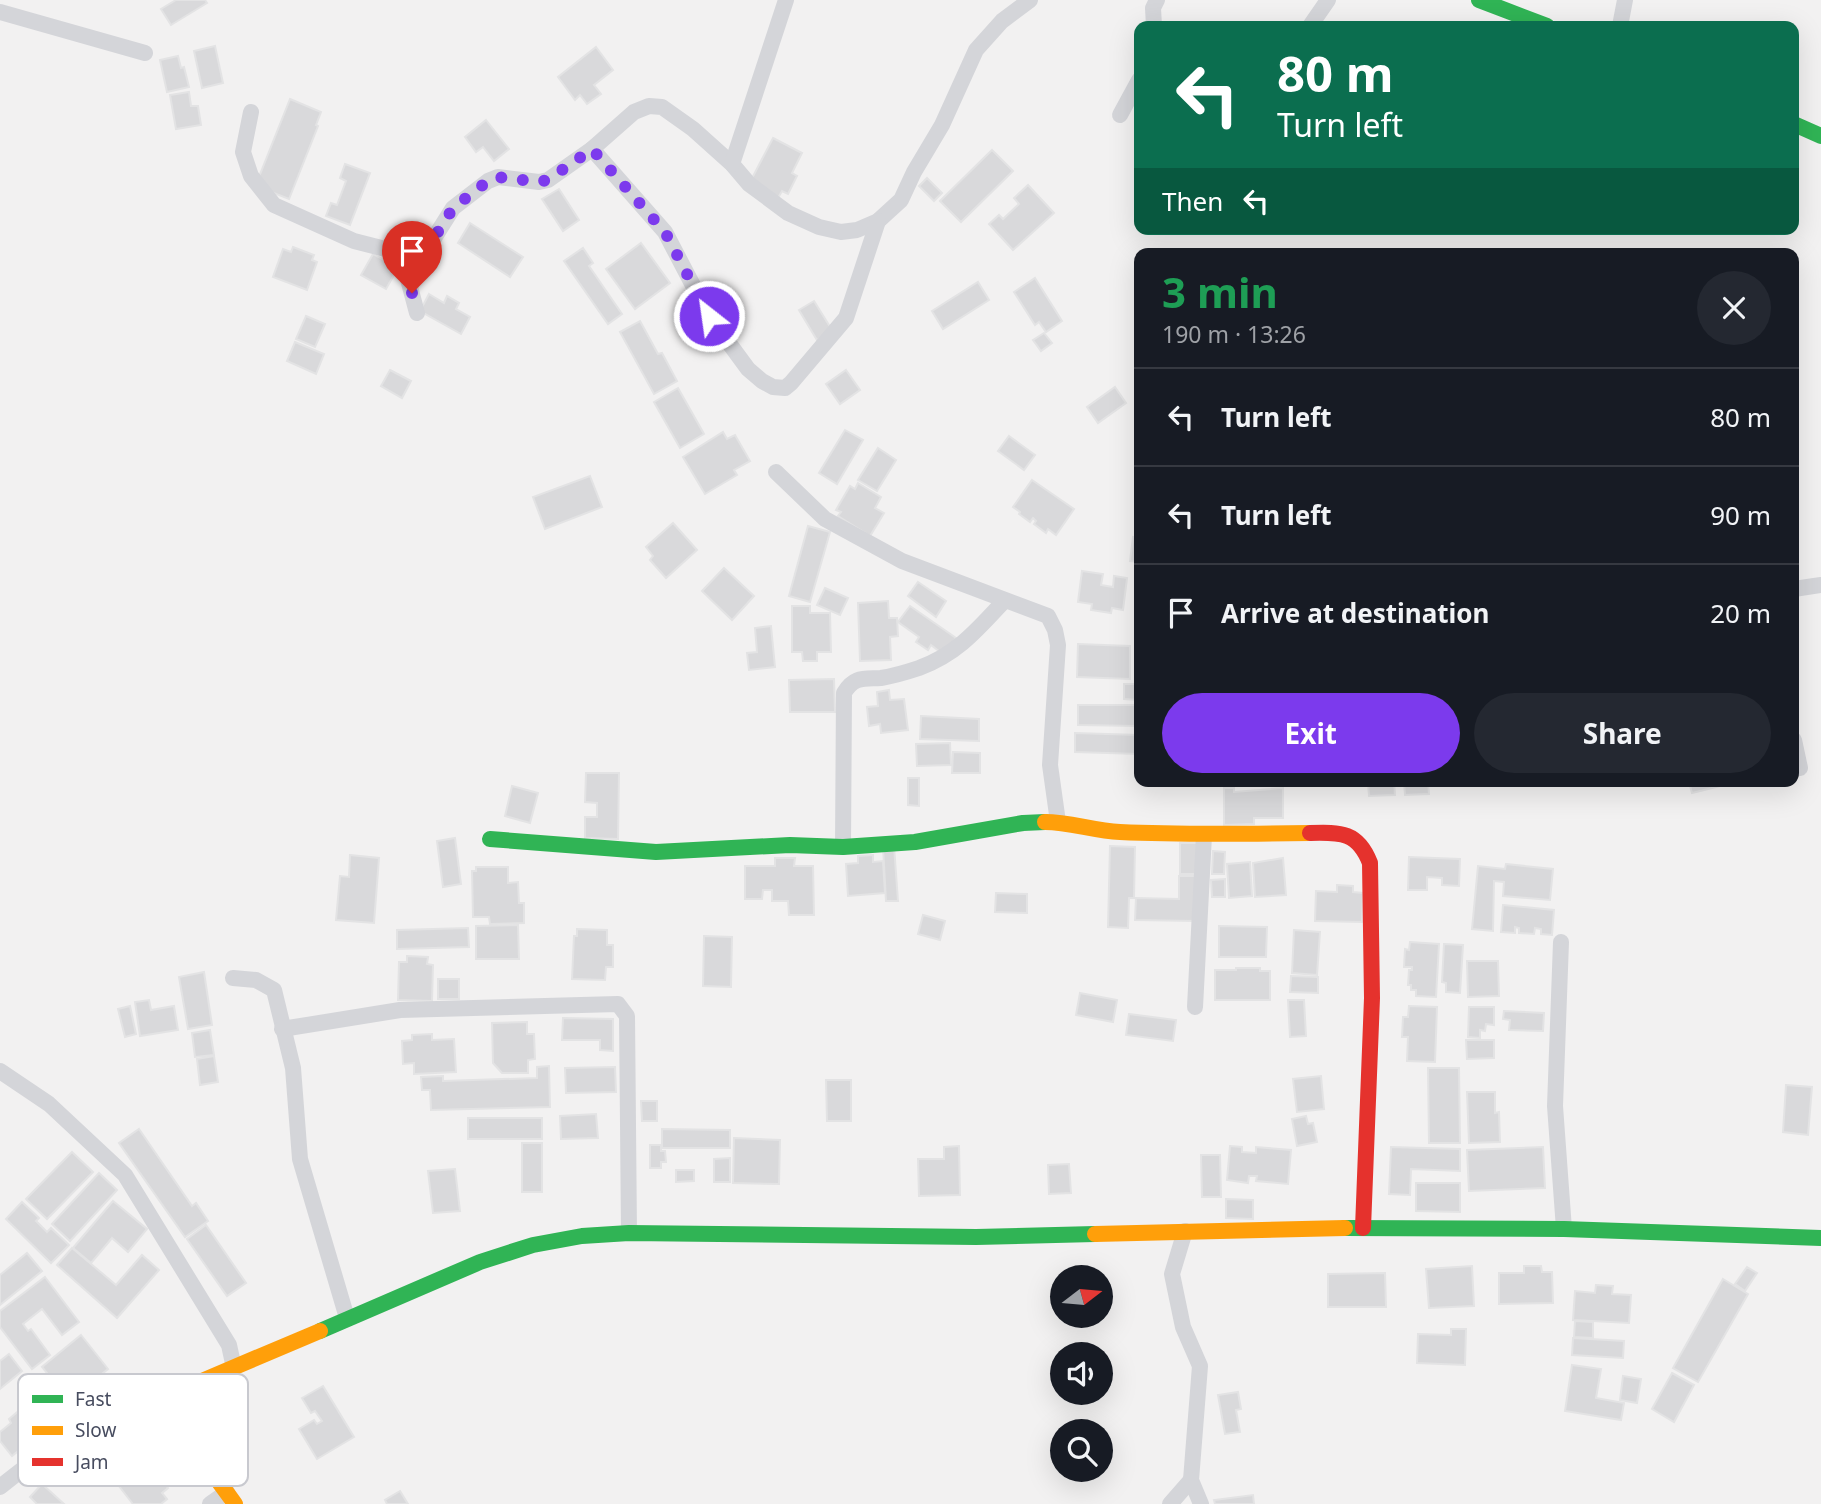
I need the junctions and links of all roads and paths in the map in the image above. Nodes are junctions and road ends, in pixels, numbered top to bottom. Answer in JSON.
{"nodes":[{"id":1,"x":786,"y":0,"type":"edge"},
{"id":2,"x":1030,"y":0,"type":"edge"},
{"id":3,"x":1157,"y":0,"type":"edge"},
{"id":4,"x":1328,"y":0,"type":"edge"},
{"id":5,"x":1479,"y":0,"type":"edge"},
{"id":6,"x":1625,"y":0,"type":"edge"},
{"id":7,"x":0,"y":12,"type":"edge"},
{"id":8,"x":1154,"y":21,"type":"edge"},
{"id":9,"x":1313,"y":21,"type":"edge"},
{"id":10,"x":1534,"y":21,"type":"edge"},
{"id":11,"x":1621,"y":21,"type":"edge"},
{"id":12,"x":145,"y":53,"type":"dead end"},
{"id":13,"x":1134,"y":89,"type":"edge"},
{"id":14,"x":251,"y":113,"type":"dead end"},
{"id":15,"x":1120,"y":115,"type":"dead end"},
{"id":16,"x":1799,"y":126,"type":"edge"},
{"id":17,"x":1821,"y":136,"type":"edge"},
{"id":18,"x":592,"y":149,"type":"junction"},
{"id":19,"x":732,"y":164,"type":"junction"},
{"id":20,"x":878,"y":221,"type":"junction"},
{"id":21,"x":401,"y":253,"type":"junction"},
{"id":22,"x":417,"y":313,"type":"dead end"},
{"id":23,"x":776,"y":472,"type":"dead end"},
{"id":24,"x":1821,"y":585,"type":"edge"},
{"id":25,"x":1799,"y":588,"type":"edge"},
{"id":26,"x":1004,"y":601,"type":"junction"},
{"id":27,"x":1799,"y":763,"type":"edge"},
{"id":28,"x":1800,"y":768,"type":"dead end"},
{"id":29,"x":1058,"y":822,"type":"junction"},
{"id":30,"x":1204,"y":835,"type":"junction"},
{"id":31,"x":490,"y":839,"type":"dead end"},
{"id":32,"x":843,"y":847,"type":"junction"},
{"id":33,"x":1562,"y":942,"type":"dead end"},
{"id":34,"x":233,"y":978,"type":"dead end"},
{"id":35,"x":1195,"y":1007,"type":"dead end"},
{"id":36,"x":282,"y":1029,"type":"junction"},
{"id":37,"x":0,"y":1072,"type":"edge"},
{"id":38,"x":1363,"y":1228,"type":"junction"},
{"id":39,"x":1564,"y":1229,"type":"junction"},
{"id":40,"x":1185,"y":1231,"type":"junction"},
{"id":41,"x":629,"y":1233,"type":"junction"},
{"id":42,"x":1821,"y":1238,"type":"edge"},
{"id":43,"x":348,"y":1318,"type":"junction"},
{"id":44,"x":234,"y":1368,"type":"junction"},
{"id":45,"x":219,"y":1374,"type":"edge"},
{"id":46,"x":18,"y":1472,"type":"edge"},
{"id":47,"x":1191,"y":1480,"type":"junction"},
{"id":48,"x":0,"y":1486,"type":"edge"},
{"id":49,"x":231,"y":1498,"type":"edge"},
{"id":50,"x":210,"y":1504,"type":"edge"},
{"id":51,"x":1170,"y":1504,"type":"edge"},
{"id":52,"x":1201,"y":1504,"type":"edge"}],
"edges":[{"from":1,"to":19,"type":"street"},
{"from":2,"to":20,"type":"street"},
{"from":3,"to":8,"type":"street"},
{"from":4,"to":9,"type":"street"},
{"from":5,"to":10,"type":"street"},
{"from":6,"to":11,"type":"street"},
{"from":7,"to":12,"type":"street"},
{"from":13,"to":15,"type":"street"},
{"from":14,"to":21,"type":"street"},
{"from":16,"to":17,"type":"street"},
{"from":18,"to":19,"type":"street"},
{"from":18,"to":20,"type":"street"},
{"from":18,"to":21,"type":"street"},
{"from":19,"to":20,"type":"street"},
{"from":21,"to":22,"type":"street"},
{"from":23,"to":26,"type":"street"},
{"from":24,"to":25,"type":"street"},
{"from":26,"to":29,"type":"street"},
{"from":26,"to":32,"type":"street"},
{"from":27,"to":28,"type":"street"},
{"from":29,"to":30,"type":"street"},
{"from":29,"to":32,"type":"street"},
{"from":30,"to":35,"type":"street"},
{"from":30,"to":38,"type":"street"},
{"from":31,"to":32,"type":"street"},
{"from":33,"to":39,"type":"street"},
{"from":34,"to":36,"type":"street"},
{"from":36,"to":41,"type":"street"},
{"from":36,"to":43,"type":"street"},
{"from":37,"to":44,"type":"street"},
{"from":38,"to":39,"type":"street"},
{"from":38,"to":40,"type":"street"},
{"from":39,"to":42,"type":"street"},
{"from":40,"to":41,"type":"street"},
{"from":40,"to":47,"type":"street"},
{"from":41,"to":43,"type":"street"},
{"from":43,"to":44,"type":"street"},
{"from":44,"to":45,"type":"street"},
{"from":46,"to":48,"type":"street"},
{"from":47,"to":51,"type":"street"},
{"from":47,"to":52,"type":"street"},
{"from":49,"to":50,"type":"street"}]}
